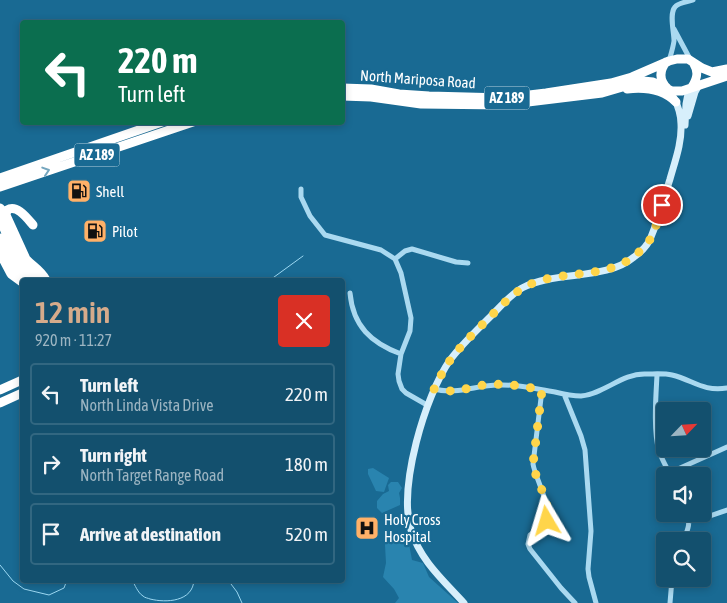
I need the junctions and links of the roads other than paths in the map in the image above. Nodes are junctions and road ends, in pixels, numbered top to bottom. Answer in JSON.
{"nodes":[{"id":1,"x":693,"y":0,"type":"edge"},
{"id":2,"x":674,"y":26,"type":"junction"},
{"id":3,"x":668,"y":61,"type":"junction"},
{"id":4,"x":692,"y":63,"type":"junction"},
{"id":5,"x":727,"y":69,"type":"edge"},
{"id":6,"x":727,"y":76,"type":"edge"},
{"id":7,"x":693,"y":87,"type":"junction"},
{"id":8,"x":345,"y":88,"type":"edge"},
{"id":9,"x":668,"y":89,"type":"junction"},
{"id":10,"x":602,"y":93,"type":"junction"},
{"id":11,"x":345,"y":96,"type":"edge"},
{"id":12,"x":676,"y":102,"type":"junction"},
{"id":13,"x":155,"y":125,"type":"edge"},
{"id":14,"x":184,"y":125,"type":"edge"},
{"id":15,"x":679,"y":144,"type":"junction"},
{"id":16,"x":0,"y":178,"type":"edge"},
{"id":17,"x":6,"y":185,"type":"edge"},
{"id":18,"x":301,"y":189,"type":"dead end"},
{"id":19,"x":1,"y":213,"type":"edge"},
{"id":20,"x":33,"y":226,"type":"dead end"},
{"id":21,"x":0,"y":229,"type":"edge"},
{"id":22,"x":0,"y":238,"type":"edge"},
{"id":23,"x":0,"y":246,"type":"edge"},
{"id":24,"x":0,"y":252,"type":"edge"},
{"id":25,"x":395,"y":259,"type":"junction"},
{"id":26,"x":468,"y":263,"type":"dead end"},
{"id":27,"x":21,"y":278,"type":"edge"},
{"id":28,"x":28,"y":278,"type":"edge"},
{"id":29,"x":36,"y":278,"type":"edge"},
{"id":30,"x":39,"y":278,"type":"edge"},
{"id":31,"x":45,"y":278,"type":"edge"},
{"id":32,"x":20,"y":279,"type":"edge"},
{"id":33,"x":350,"y":293,"type":"dead end"},
{"id":34,"x":401,"y":354,"type":"junction"},
{"id":35,"x":657,"y":375,"type":"junction"},
{"id":36,"x":20,"y":381,"type":"edge"},
{"id":37,"x":727,"y":388,"type":"edge"},
{"id":38,"x":434,"y":389,"type":"junction"},
{"id":39,"x":0,"y":390,"type":"edge"},
{"id":40,"x":542,"y":390,"type":"junction"},
{"id":41,"x":20,"y":393,"type":"edge"},
{"id":42,"x":564,"y":394,"type":"junction"},
{"id":43,"x":0,"y":403,"type":"edge"},
{"id":44,"x":428,"y":406,"type":"junction"},
{"id":45,"x":727,"y":447,"type":"edge"},
{"id":46,"x":666,"y":467,"type":"edge"},
{"id":47,"x":686,"y":467,"type":"edge"},
{"id":48,"x":727,"y":510,"type":"edge"},
{"id":49,"x":711,"y":516,"type":"edge"},
{"id":50,"x":671,"y":587,"type":"edge"},
{"id":51,"x":464,"y":603,"type":"edge"},
{"id":52,"x":575,"y":603,"type":"edge"},
{"id":53,"x":596,"y":603,"type":"edge"},
{"id":54,"x":670,"y":603,"type":"edge"}],
"edges":[{"from":1,"to":2,"type":"street"},
{"from":2,"to":3,"type":"street"},
{"from":2,"to":4,"type":"street"},
{"from":3,"to":4,"type":"highway","name":"North Mariposa Road","number":"AZ 189"},
{"from":3,"to":8,"type":"highway","name":"North Mariposa Road","number":"AZ 189"},
{"from":3,"to":9,"type":"highway"},
{"from":4,"to":5,"type":"highway","name":"North Mariposa Road","number":"AZ 189"},
{"from":4,"to":7,"type":"highway"},
{"from":6,"to":7,"type":"highway","name":"North Mariposa Road","number":"AZ 189"},
{"from":7,"to":9,"type":"highway","name":"North Mariposa Road","number":"AZ 189"},
{"from":7,"to":15,"type":"street"},
{"from":9,"to":10,"type":"highway","name":"North Mariposa Road","number":"AZ 189"},
{"from":9,"to":12,"type":"street"},
{"from":10,"to":11,"type":"highway","name":"North Mariposa Road","number":"AZ 189"},
{"from":10,"to":12,"type":"highway"},
{"from":12,"to":15,"type":"street"},
{"from":13,"to":17,"type":"highway","number":"AZ 189"},
{"from":17,"to":14,"type":"highway","number":"AZ 189","one_way":true},
{"from":15,"to":38,"type":"street"},
{"from":16,"to":17,"type":"highway","number":"AZ 189"},
{"from":18,"to":25,"type":"street"},
{"from":19,"to":20,"type":"highway"},
{"from":19,"to":30,"type":"highway"},
{"from":19,"to":31,"type":"highway"},
{"from":21,"to":29,"type":"highway"},
{"from":22,"to":28,"type":"highway"},
{"from":23,"to":27,"type":"highway"},
{"from":24,"to":32,"type":"highway"},
{"from":25,"to":26,"type":"street"},
{"from":25,"to":34,"type":"street"},
{"from":33,"to":34,"type":"street"},
{"from":34,"to":44,"type":"street"},
{"from":35,"to":37,"type":"street"},
{"from":35,"to":42,"type":"street"},
{"from":35,"to":46,"type":"street"},
{"from":36,"to":39,"type":"highway"},
{"from":38,"to":40,"type":"street"},
{"from":38,"to":44,"type":"street"},
{"from":40,"to":42,"type":"street"},
{"from":40,"to":52,"type":"street"},
{"from":41,"to":43,"type":"highway"},
{"from":42,"to":53,"type":"street"},
{"from":44,"to":51,"type":"street"},
{"from":45,"to":47,"type":"street"},
{"from":48,"to":49,"type":"street"},
{"from":50,"to":54,"type":"street"}]}
